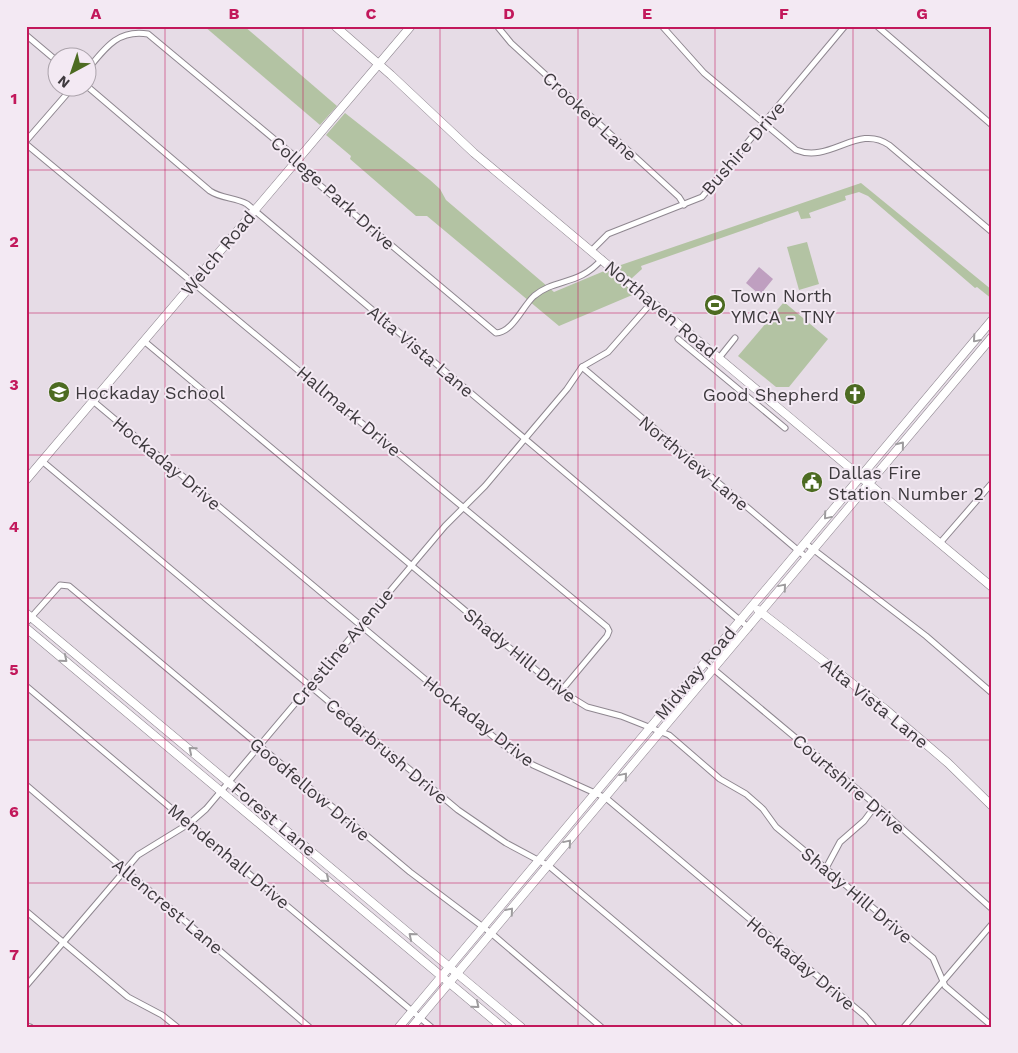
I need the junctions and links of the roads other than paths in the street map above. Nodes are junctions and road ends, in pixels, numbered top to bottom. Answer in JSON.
{"nodes":[{"id":1,"x":335,"y":26,"type":"edge"},
{"id":2,"x":410,"y":26,"type":"edge"},
{"id":3,"x":497,"y":26,"type":"edge"},
{"id":4,"x":662,"y":26,"type":"edge"},
{"id":5,"x":845,"y":26,"type":"edge"},
{"id":6,"x":877,"y":26,"type":"edge"},
{"id":7,"x":26,"y":35,"type":"edge"},
{"id":8,"x":48,"y":54,"type":"edge"},
{"id":9,"x":98,"y":57,"type":"edge"},
{"id":10,"x":378,"y":63,"type":"junction"},
{"id":11,"x":98,"y":96,"type":"edge"},
{"id":12,"x":64,"y":98,"type":"edge"},
{"id":13,"x":764,"y":124,"type":"junction"},
{"id":14,"x":992,"y":125,"type":"edge"},
{"id":15,"x":26,"y":143,"type":"edge"},
{"id":16,"x":297,"y":159,"type":"junction"},
{"id":17,"x":684,"y":205,"type":"junction"},
{"id":18,"x":254,"y":210,"type":"junction"},
{"id":19,"x":992,"y":232,"type":"edge"},
{"id":20,"x":591,"y":251,"type":"junction"},
{"id":21,"x":602,"y":259,"type":"junction"},
{"id":22,"x":192,"y":283,"type":"junction"},
{"id":23,"x":652,"y":302,"type":"junction"},
{"id":24,"x":992,"y":320,"type":"edge"},
{"id":25,"x":992,"y":337,"type":"edge"},
{"id":26,"x":735,"y":338,"type":"dead end"},
{"id":27,"x":678,"y":339,"type":"dead end"},
{"id":28,"x":144,"y":341,"type":"junction"},
{"id":29,"x":702,"y":343,"type":"junction"},
{"id":30,"x":694,"y":352,"type":"junction"},
{"id":31,"x":719,"y":358,"type":"junction"},
{"id":32,"x":582,"y":367,"type":"junction"},
{"id":33,"x":93,"y":401,"type":"junction"},
{"id":34,"x":771,"y":401,"type":"junction"},
{"id":35,"x":763,"y":410,"type":"junction"},
{"id":36,"x":785,"y":428,"type":"dead end"},
{"id":37,"x":525,"y":439,"type":"junction"},
{"id":38,"x":42,"y":461,"type":"junction"},
{"id":39,"x":861,"y":476,"type":"junction"},
{"id":40,"x":26,"y":480,"type":"edge"},
{"id":41,"x":870,"y":483,"type":"junction"},
{"id":42,"x":992,"y":483,"type":"edge"},
{"id":43,"x":464,"y":507,"type":"junction"},
{"id":44,"x":805,"y":543,"type":"junction"},
{"id":45,"x":940,"y":543,"type":"junction"},
{"id":46,"x":814,"y":550,"type":"junction"},
{"id":47,"x":798,"y":551,"type":"junction"},
{"id":48,"x":807,"y":558,"type":"junction"},
{"id":49,"x":411,"y":566,"type":"junction"},
{"id":50,"x":992,"y":587,"type":"edge"},
{"id":51,"x":752,"y":606,"type":"junction"},
{"id":52,"x":761,"y":613,"type":"junction"},
{"id":53,"x":28,"y":618,"type":"edge"},
{"id":54,"x":740,"y":621,"type":"junction"},
{"id":55,"x":361,"y":626,"type":"junction"},
{"id":56,"x":26,"y":628,"type":"edge"},
{"id":57,"x":749,"y":628,"type":"junction"},
{"id":58,"x":705,"y":662,"type":"junction"},
{"id":59,"x":714,"y":669,"type":"junction"},
{"id":60,"x":26,"y":686,"type":"edge"},
{"id":61,"x":310,"y":686,"type":"junction"},
{"id":62,"x":561,"y":691,"type":"junction"},
{"id":63,"x":992,"y":693,"type":"edge"},
{"id":64,"x":650,"y":728,"type":"junction"},
{"id":65,"x":661,"y":732,"type":"junction"},
{"id":66,"x":259,"y":746,"type":"junction"},
{"id":67,"x":230,"y":781,"type":"junction"},
{"id":68,"x":26,"y":785,"type":"edge"},
{"id":69,"x":221,"y":791,"type":"junction"},
{"id":70,"x":595,"y":793,"type":"junction"},
{"id":71,"x":606,"y":798,"type":"junction"},
{"id":72,"x":876,"y":806,"type":"junction"},
{"id":73,"x":992,"y":806,"type":"edge"},
{"id":74,"x":190,"y":823,"type":"junction"},
{"id":75,"x":539,"y":861,"type":"junction"},
{"id":76,"x":549,"y":866,"type":"junction"},
{"id":77,"x":826,"y":868,"type":"junction"},
{"id":78,"x":125,"y":869,"type":"junction"},
{"id":79,"x":992,"y":909,"type":"edge"},
{"id":80,"x":26,"y":911,"type":"edge"},
{"id":81,"x":992,"y":924,"type":"edge"},
{"id":82,"x":483,"y":928,"type":"junction"},
{"id":83,"x":491,"y":934,"type":"junction"},
{"id":84,"x":63,"y":943,"type":"junction"},
{"id":85,"x":450,"y":967,"type":"junction"},
{"id":86,"x":457,"y":973,"type":"junction"},
{"id":87,"x":441,"y":977,"type":"junction"},
{"id":88,"x":943,"y":981,"type":"junction"},
{"id":89,"x":449,"y":983,"type":"junction"},
{"id":90,"x":26,"y":986,"type":"edge"},
{"id":91,"x":413,"y":1010,"type":"junction"},
{"id":92,"x":420,"y":1017,"type":"junction"},
{"id":93,"x":26,"y":1026,"type":"edge"},
{"id":94,"x":992,"y":1026,"type":"edge"},
{"id":95,"x":30,"y":1027,"type":"edge"},
{"id":96,"x":177,"y":1027,"type":"edge"},
{"id":97,"x":309,"y":1027,"type":"edge"},
{"id":98,"x":399,"y":1027,"type":"edge"},
{"id":99,"x":412,"y":1027,"type":"edge"},
{"id":100,"x":431,"y":1027,"type":"edge"},
{"id":101,"x":502,"y":1027,"type":"edge"},
{"id":102,"x":521,"y":1027,"type":"edge"},
{"id":103,"x":601,"y":1027,"type":"edge"},
{"id":104,"x":740,"y":1027,"type":"edge"},
{"id":105,"x":874,"y":1027,"type":"edge"},
{"id":106,"x":904,"y":1027,"type":"edge"}],
"edges":[{"from":1,"to":10,"type":"main road","name":"Northaven Road"},
{"from":2,"to":10,"type":"main road","name":"Welch Road"},
{"from":3,"to":17,"type":"street","name":"Crooked Lane"},
{"from":4,"to":13,"type":"street"},
{"from":5,"to":13,"type":"street","name":"Bushire Drive"},
{"from":6,"to":14,"type":"street"},
{"from":7,"to":8,"type":"street"},
{"from":9,"to":16,"type":"street","name":"College Park Drive"},
{"from":10,"to":16,"type":"main road","name":"Welch Road"},
{"from":10,"to":20,"type":"main road","name":"Northaven Road"},
{"from":11,"to":18,"type":"street","name":"Alta Vista Lane"},
{"from":12,"to":15,"type":"street"},
{"from":13,"to":17,"type":"street","name":"Bushire Drive"},
{"from":13,"to":19,"type":"street"},
{"from":15,"to":22,"type":"street","name":"Hallmark Drive"},
{"from":16,"to":18,"type":"main road","name":"Welch Road"},
{"from":16,"to":21,"type":"street","name":"College Park Drive"},
{"from":17,"to":20,"type":"street","name":"Bushire Drive"},
{"from":18,"to":22,"type":"main road","name":"Welch Road"},
{"from":18,"to":37,"type":"street","name":"Alta Vista Lane"},
{"from":20,"to":21,"type":"main road","name":"Northaven Road"},
{"from":21,"to":23,"type":"main road","name":"Northaven Road"},
{"from":22,"to":28,"type":"main road","name":"Welch Road"},
{"from":22,"to":43,"type":"street","name":"Hallmark Drive"},
{"from":23,"to":29,"type":"main road","name":"Northaven Road"},
{"from":23,"to":32,"type":"street","name":"Crestline Avenue"},
{"from":24,"to":39,"type":"main road","name":"Midway Road","one_way":true},
{"from":41,"to":25,"type":"main road","name":"Midway Road","one_way":true},
{"from":26,"to":31,"type":"street"},
{"from":27,"to":30,"type":"street"},
{"from":28,"to":33,"type":"main road","name":"Welch Road"},
{"from":28,"to":49,"type":"street","name":"Shady Hill Drive"},
{"from":29,"to":30,"type":"street"},
{"from":29,"to":31,"type":"main road","name":"Northaven Road"},
{"from":30,"to":35,"type":"street"},
{"from":31,"to":34,"type":"main road","name":"Northaven Road"},
{"from":32,"to":37,"type":"street","name":"Crestline Avenue"},
{"from":32,"to":47,"type":"street","name":"Northview Lane"},
{"from":33,"to":38,"type":"main road","name":"Welch Road"},
{"from":33,"to":55,"type":"street","name":"Hockaday Drive"},
{"from":34,"to":35,"type":"street"},
{"from":34,"to":39,"type":"main road","name":"Northaven Road"},
{"from":35,"to":36,"type":"street"},
{"from":37,"to":43,"type":"street","name":"Crestline Avenue"},
{"from":37,"to":54,"type":"street","name":"Alta Vista Lane"},
{"from":38,"to":40,"type":"main road","name":"Welch Road"},
{"from":38,"to":61,"type":"street","name":"Cedarbrush Drive"},
{"from":39,"to":41,"type":"main road","name":"Northaven Road"},
{"from":39,"to":44,"type":"main road","name":"Midway Road","one_way":true},
{"from":41,"to":45,"type":"main road","name":"Northaven Road"},
{"from":41,"to":46,"type":"main road","name":"Midway Road"},
{"from":42,"to":45,"type":"street"},
{"from":43,"to":49,"type":"street","name":"Crestline Avenue"},
{"from":43,"to":62,"type":"street","name":"Hallmark Drive"},
{"from":44,"to":46,"type":"street"},
{"from":44,"to":47,"type":"main road","name":"Midway Road"},
{"from":45,"to":50,"type":"main road","name":"Northaven Road"},
{"from":46,"to":48,"type":"main road","name":"Midway Road"},
{"from":46,"to":63,"type":"street"},
{"from":47,"to":48,"type":"street","name":"Northview Lane"},
{"from":47,"to":51,"type":"main road","name":"Midway Road"},
{"from":52,"to":48,"type":"main road","name":"Midway Road","one_way":true},
{"from":49,"to":55,"type":"street","name":"Crestline Avenue"},
{"from":49,"to":62,"type":"street","name":"Shady Hill Drive"},
{"from":51,"to":52,"type":"main road","name":"Alta Vista Lane"},
{"from":51,"to":54,"type":"main road","name":"Midway Road"},
{"from":52,"to":57,"type":"main road","name":"Midway Road"},
{"from":52,"to":73,"type":"main road","name":"Alta Vista Lane"},
{"from":53,"to":66,"type":"street","name":"Goodfellow Drive"},
{"from":67,"to":53,"type":"main road","name":"Forest Lane","one_way":true},
{"from":54,"to":57,"type":"street","name":"Alta Vista Lane"},
{"from":54,"to":58,"type":"main road","name":"Midway Road"},
{"from":55,"to":61,"type":"street","name":"Crestline Avenue"},
{"from":55,"to":70,"type":"street","name":"Hockaday Drive"},
{"from":56,"to":69,"type":"main road","name":"Forest Lane","one_way":true},
{"from":57,"to":59,"type":"main road","name":"Midway Road"},
{"from":58,"to":59,"type":"street","name":"Courtshire Drive"},
{"from":58,"to":64,"type":"main road","name":"Midway Road"},
{"from":59,"to":65,"type":"main road","name":"Midway Road"},
{"from":59,"to":72,"type":"street","name":"Courtshire Drive"},
{"from":60,"to":74,"type":"street","name":"Mendenhall Drive"},
{"from":61,"to":66,"type":"street","name":"Crestline Avenue"},
{"from":61,"to":75,"type":"street","name":"Cedarbrush Drive"},
{"from":62,"to":64,"type":"street","name":"Shady Hill Drive"},
{"from":64,"to":65,"type":"street","name":"Shady Hill Drive"},
{"from":64,"to":70,"type":"main road","name":"Midway Road"},
{"from":71,"to":65,"type":"main road","name":"Midway Road","one_way":true},
{"from":65,"to":77,"type":"street","name":"Shady Hill Drive"},
{"from":66,"to":67,"type":"street","name":"Crestline Avenue"},
{"from":66,"to":82,"type":"street","name":"Goodfellow Drive"},
{"from":67,"to":69,"type":"street","name":"Crestline Avenue"},
{"from":85,"to":67,"type":"main road","name":"Forest Lane","one_way":true},
{"from":68,"to":78,"type":"street","name":"Allencrest Lane"},
{"from":69,"to":74,"type":"street","name":"Crestline Avenue"},
{"from":69,"to":87,"type":"main road","name":"Forest Lane","one_way":true},
{"from":70,"to":71,"type":"street","name":"Hockaday Drive"},
{"from":70,"to":75,"type":"main road","name":"Midway Road"},
{"from":76,"to":71,"type":"main road","name":"Midway Road","one_way":true},
{"from":71,"to":105,"type":"street","name":"Hockaday Drive"},
{"from":72,"to":77,"type":"street"},
{"from":72,"to":79,"type":"street","name":"Courtshire Drive"},
{"from":74,"to":78,"type":"street","name":"Crestline Avenue"},
{"from":74,"to":91,"type":"street","name":"Mendenhall Drive"},
{"from":75,"to":76,"type":"street","name":"Cedarbrush Drive"},
{"from":75,"to":82,"type":"main road","name":"Midway Road"},
{"from":83,"to":76,"type":"main road","name":"Midway Road","one_way":true},
{"from":76,"to":104,"type":"street","name":"Cedarbrush Drive"},
{"from":77,"to":88,"type":"street","name":"Shady Hill Drive"},
{"from":78,"to":84,"type":"street","name":"Crestline Avenue"},
{"from":78,"to":97,"type":"street","name":"Allencrest Lane"},
{"from":80,"to":84,"type":"street"},
{"from":81,"to":88,"type":"street"},
{"from":82,"to":83,"type":"street","name":"Goodfellow Drive"},
{"from":82,"to":85,"type":"main road","name":"Midway Road"},
{"from":83,"to":86,"type":"main road","name":"Midway Road"},
{"from":83,"to":103,"type":"street","name":"Goodfellow Drive"},
{"from":84,"to":90,"type":"street","name":"Crestline Avenue"},
{"from":84,"to":96,"type":"street"},
{"from":85,"to":86,"type":"main road","name":"Forest Lane"},
{"from":85,"to":87,"type":"main road","name":"Midway Road"},
{"from":86,"to":89,"type":"main road","name":"Midway Road"},
{"from":86,"to":102,"type":"main road","name":"Forest Lane"},
{"from":87,"to":89,"type":"main road","name":"Forest Lane"},
{"from":87,"to":91,"type":"main road","name":"Midway Road"},
{"from":88,"to":94,"type":"street","name":"Shady Hill Drive"},
{"from":88,"to":106,"type":"street"},
{"from":89,"to":92,"type":"main road","name":"Midway Road"},
{"from":89,"to":101,"type":"main road","name":"Forest Lane","one_way":true},
{"from":91,"to":92,"type":"street","name":"Mendenhall Drive"},
{"from":91,"to":98,"type":"main road","name":"Midway Road"},
{"from":92,"to":99,"type":"main road","name":"Midway Road"},
{"from":92,"to":100,"type":"street","name":"Mendenhall Drive"},
{"from":93,"to":95,"type":"street"}]}
